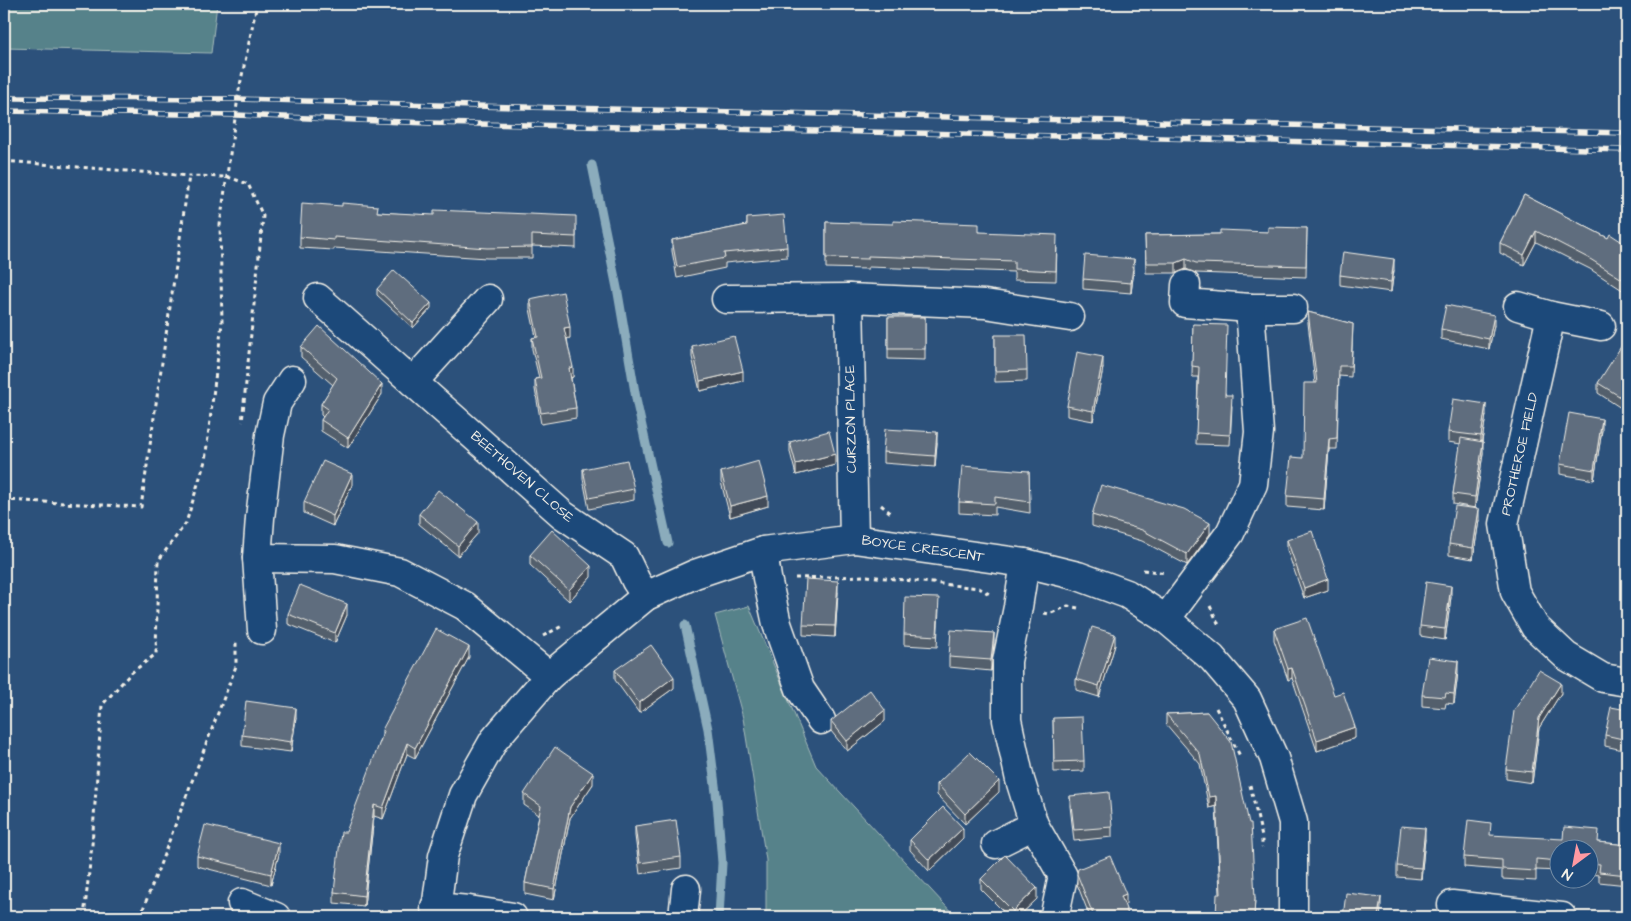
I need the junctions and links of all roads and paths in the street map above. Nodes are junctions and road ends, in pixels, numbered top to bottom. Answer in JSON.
{"nodes":[{"id":1,"x":258,"y":4,"type":"edge"},
{"id":2,"x":4,"y":161,"type":"edge"},
{"id":3,"x":189,"y":176,"type":"junction"},
{"id":4,"x":228,"y":177,"type":"junction"},
{"id":5,"x":1186,"y":285,"type":"dead end"},
{"id":6,"x":318,"y":298,"type":"dead end"},
{"id":7,"x":849,"y":298,"type":"junction"},
{"id":8,"x":726,"y":299,"type":"dead end"},
{"id":9,"x":488,"y":300,"type":"dead end"},
{"id":10,"x":1518,"y":306,"type":"dead end"},
{"id":11,"x":1250,"y":308,"type":"junction"},
{"id":12,"x":1293,"y":308,"type":"dead end"},
{"id":13,"x":1070,"y":316,"type":"dead end"},
{"id":14,"x":1551,"y":316,"type":"junction"},
{"id":15,"x":1601,"y":326,"type":"dead end"},
{"id":16,"x":292,"y":380,"type":"dead end"},
{"id":17,"x":413,"y":382,"type":"junction"},
{"id":18,"x":241,"y":429,"type":"dead end"},
{"id":19,"x":4,"y":500,"type":"edge"},
{"id":20,"x":854,"y":539,"type":"junction"},
{"id":21,"x":763,"y":551,"type":"junction"},
{"id":22,"x":257,"y":558,"type":"junction"},
{"id":23,"x":1025,"y":563,"type":"junction"},
{"id":24,"x":767,"y":578,"type":"junction"},
{"id":25,"x":646,"y":596,"type":"junction"},
{"id":26,"x":1018,"y":607,"type":"junction"},
{"id":27,"x":1086,"y":611,"type":"dead end"},
{"id":28,"x":1166,"y":618,"type":"junction"},
{"id":29,"x":262,"y":630,"type":"dead end"},
{"id":30,"x":236,"y":636,"type":"dead end"},
{"id":31,"x":549,"y":676,"type":"junction"},
{"id":32,"x":1627,"y":682,"type":"edge"},
{"id":33,"x":1210,"y":701,"type":"dead end"},
{"id":34,"x":821,"y":720,"type":"dead end"},
{"id":35,"x":1243,"y":764,"type":"dead end"},
{"id":36,"x":1249,"y":781,"type":"dead end"},
{"id":37,"x":1034,"y":825,"type":"junction"},
{"id":38,"x":996,"y":844,"type":"dead end"},
{"id":39,"x":1262,"y":855,"type":"dead end"},
{"id":40,"x":686,"y":889,"type":"dead end"},
{"id":41,"x":242,"y":903,"type":"dead end"},
{"id":42,"x":1452,"y":905,"type":"dead end"},
{"id":43,"x":435,"y":912,"type":"edge"},
{"id":44,"x":1056,"y":914,"type":"dead end"},
{"id":45,"x":84,"y":917,"type":"edge"},
{"id":46,"x":140,"y":917,"type":"edge"},
{"id":47,"x":276,"y":917,"type":"edge"},
{"id":48,"x":513,"y":917,"type":"edge"},
{"id":49,"x":684,"y":917,"type":"edge"},
{"id":50,"x":1292,"y":917,"type":"edge"},
{"id":51,"x":1545,"y":917,"type":"edge"}],
"edges":[{"from":1,"to":4,"type":"path"},
{"from":2,"to":3,"type":"path"},
{"from":3,"to":4,"type":"path"},
{"from":3,"to":19,"type":"path"},
{"from":4,"to":18,"type":"path"},
{"from":4,"to":45,"type":"path"},
{"from":5,"to":11,"type":"street"},
{"from":6,"to":17,"type":"street","name":"BEETHOVEN CLOSE"},
{"from":7,"to":8,"type":"street"},
{"from":7,"to":13,"type":"street"},
{"from":7,"to":20,"type":"street","name":"CURZON PLACE"},
{"from":9,"to":17,"type":"street"},
{"from":10,"to":14,"type":"street"},
{"from":11,"to":12,"type":"street"},
{"from":11,"to":28,"type":"street"},
{"from":14,"to":15,"type":"street"},
{"from":14,"to":32,"type":"street","name":"PROTHEROE FIELD"},
{"from":16,"to":22,"type":"street"},
{"from":17,"to":25,"type":"street","name":"BEETHOVEN CLOSE"},
{"from":20,"to":21,"type":"street","name":"BOYCE CRESCENT"},
{"from":20,"to":23,"type":"street","name":"BOYCE CRESCENT"},
{"from":21,"to":24,"type":"street"},
{"from":21,"to":25,"type":"street","name":"BOYCE CRESCENT"},
{"from":22,"to":29,"type":"street"},
{"from":22,"to":31,"type":"street"},
{"from":23,"to":26,"type":"street"},
{"from":23,"to":28,"type":"street","name":"BOYCE CRESCENT"},
{"from":24,"to":26,"type":"path"},
{"from":24,"to":34,"type":"street"},
{"from":25,"to":31,"type":"street","name":"BOYCE CRESCENT"},
{"from":26,"to":27,"type":"path"},
{"from":26,"to":37,"type":"street"},
{"from":28,"to":50,"type":"street","name":"BOYCE CRESCENT"},
{"from":30,"to":46,"type":"path"},
{"from":31,"to":43,"type":"street","name":"BOYCE CRESCENT"},
{"from":33,"to":35,"type":"path"},
{"from":36,"to":39,"type":"path"},
{"from":37,"to":38,"type":"street"},
{"from":37,"to":44,"type":"street"},
{"from":40,"to":49,"type":"street"},
{"from":41,"to":47,"type":"street"},
{"from":42,"to":51,"type":"street"},
{"from":43,"to":48,"type":"street"}]}
